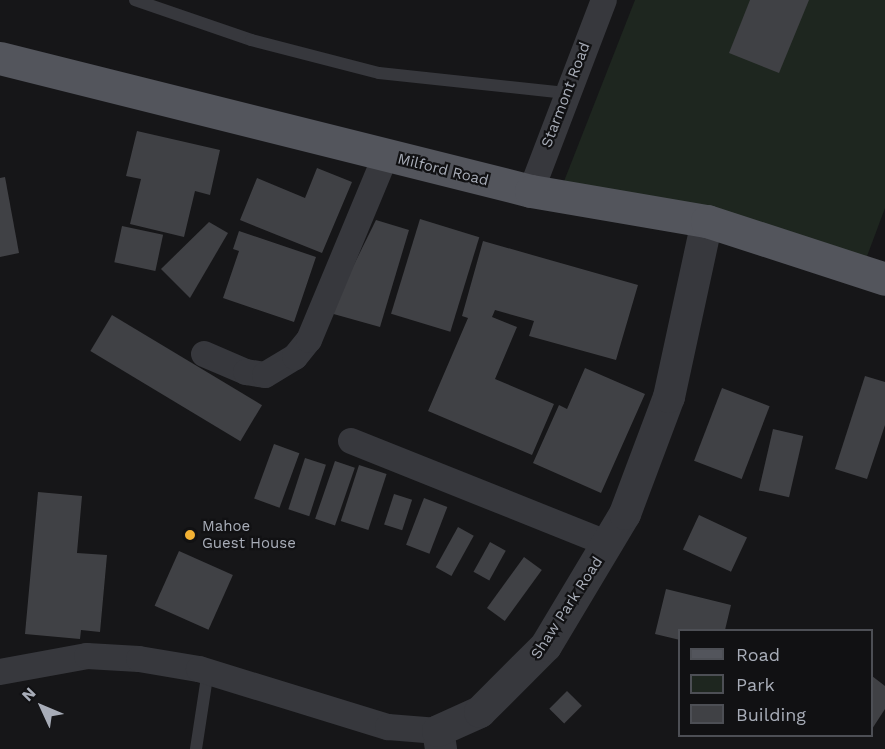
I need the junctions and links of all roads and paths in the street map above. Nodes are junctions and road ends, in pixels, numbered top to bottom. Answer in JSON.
{"nodes":[{"id":1,"x":135,"y":0,"type":"edge"},
{"id":2,"x":604,"y":0,"type":"edge"},
{"id":3,"x":0,"y":58,"type":"edge"},
{"id":4,"x":566,"y":93,"type":"junction"},
{"id":5,"x":386,"y":155,"type":"junction"},
{"id":6,"x":531,"y":191,"type":"junction"},
{"id":7,"x":707,"y":221,"type":"junction"},
{"id":8,"x":885,"y":279,"type":"edge"},
{"id":9,"x":204,"y":354,"type":"dead end"},
{"id":10,"x":351,"y":441,"type":"dead end"},
{"id":11,"x":608,"y":544,"type":"junction"},
{"id":12,"x":208,"y":671,"type":"junction"},
{"id":13,"x":0,"y":672,"type":"edge"},
{"id":14,"x":440,"y":740,"type":"edge"},
{"id":15,"x":196,"y":749,"type":"edge"}],
"edges":[{"from":1,"to":4,"type":"lane"},
{"from":2,"to":4,"type":"street","name":"Starmont Road"},
{"from":3,"to":5,"type":"main road","name":"Milford Road"},
{"from":4,"to":6,"type":"street","name":"Starmont Road"},
{"from":5,"to":6,"type":"main road","name":"Milford Road"},
{"from":5,"to":9,"type":"street"},
{"from":6,"to":7,"type":"main road","name":"Milford Road"},
{"from":7,"to":8,"type":"main road","name":"Milford Road"},
{"from":7,"to":11,"type":"street","name":"Shaw Park Road"},
{"from":10,"to":11,"type":"street"},
{"from":11,"to":14,"type":"street","name":"Shaw Park Road"},
{"from":12,"to":13,"type":"street","name":"Shaw Park Road"},
{"from":12,"to":14,"type":"street","name":"Shaw Park Road"},
{"from":12,"to":15,"type":"lane"}]}
